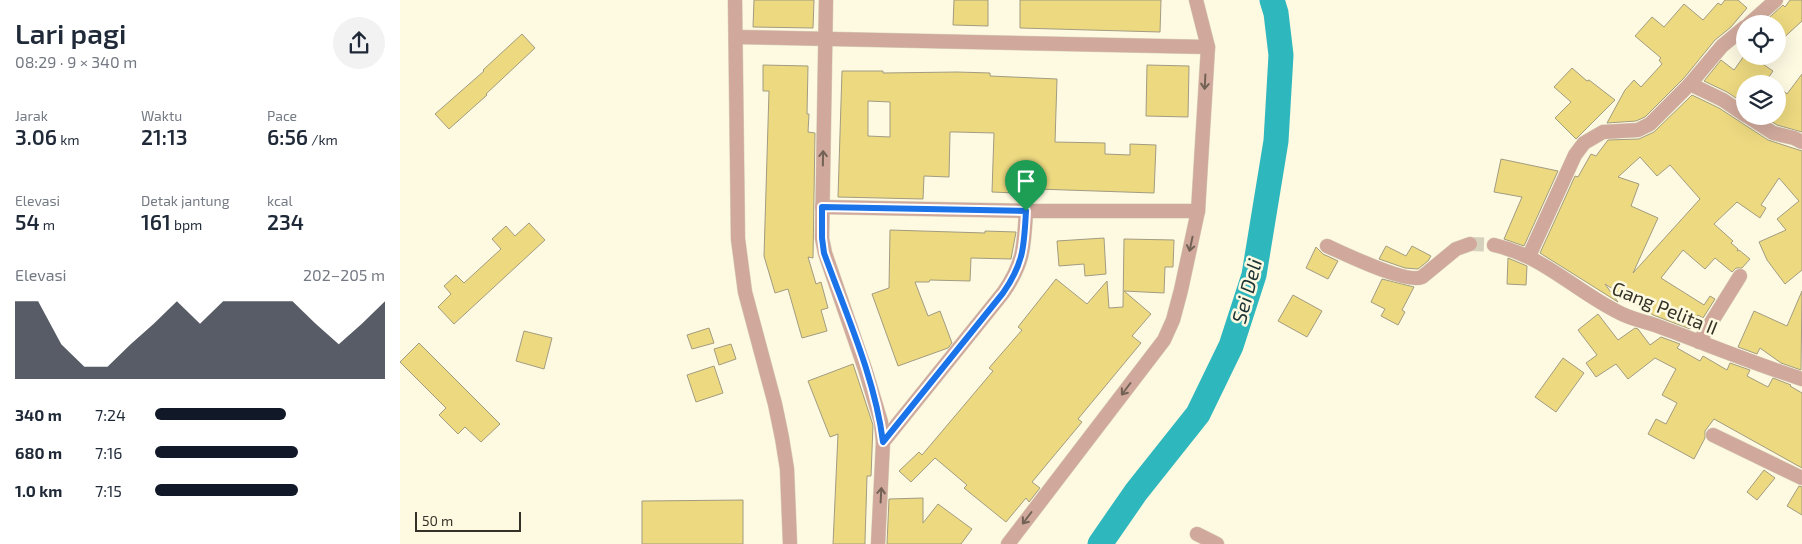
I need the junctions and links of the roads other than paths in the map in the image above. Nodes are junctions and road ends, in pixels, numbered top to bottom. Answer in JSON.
{"nodes":[{"id":1,"x":735,"y":0,"type":"edge"},
{"id":2,"x":826,"y":0,"type":"edge"},
{"id":3,"x":1196,"y":0,"type":"edge"},
{"id":4,"x":1772,"y":4,"type":"edge"},
{"id":5,"x":1759,"y":15,"type":"edge"},
{"id":6,"x":1736,"y":34,"type":"edge"},
{"id":7,"x":736,"y":37,"type":"junction"},
{"id":8,"x":826,"y":38,"type":"junction"},
{"id":9,"x":1208,"y":47,"type":"junction"},
{"id":10,"x":1690,"y":84,"type":"junction"},
{"id":11,"x":1736,"y":108,"type":"edge"},
{"id":12,"x":1761,"y":125,"type":"edge"},
{"id":13,"x":1802,"y":142,"type":"edge"},
{"id":14,"x":822,"y":207,"type":"junction"},
{"id":15,"x":1026,"y":211,"type":"junction"},
{"id":16,"x":1198,"y":211,"type":"junction"},
{"id":17,"x":1470,"y":244,"type":"tunnel mouth"},
{"id":18,"x":1494,"y":245,"type":"tunnel mouth"},
{"id":19,"x":1327,"y":246,"type":"dead end"},
{"id":20,"x":1529,"y":256,"type":"junction"},
{"id":21,"x":1740,"y":276,"type":"dead end"},
{"id":22,"x":1699,"y":342,"type":"junction"},
{"id":23,"x":1802,"y":379,"type":"edge"},
{"id":24,"x":1713,"y":435,"type":"dead end"},
{"id":25,"x":883,"y":442,"type":"junction"},
{"id":26,"x":1802,"y":478,"type":"edge"},
{"id":27,"x":1197,"y":534,"type":"dead end"},
{"id":28,"x":790,"y":544,"type":"edge"},
{"id":29,"x":878,"y":544,"type":"edge"},
{"id":30,"x":1008,"y":544,"type":"edge"},
{"id":31,"x":1217,"y":544,"type":"edge"}],
"edges":[{"from":1,"to":7,"type":"street"},
{"from":2,"to":8,"type":"street"},
{"from":3,"to":9,"type":"street"},
{"from":4,"to":5,"type":"street"},
{"from":6,"to":10,"type":"street"},
{"from":7,"to":8,"type":"street"},
{"from":7,"to":28,"type":"street"},
{"from":8,"to":9,"type":"street"},
{"from":14,"to":8,"type":"street","one_way":true},
{"from":9,"to":16,"type":"street","one_way":true},
{"from":10,"to":11,"type":"street"},
{"from":10,"to":20,"type":"street"},
{"from":12,"to":13,"type":"street"},
{"from":14,"to":15,"type":"street"},
{"from":14,"to":25,"type":"street"},
{"from":15,"to":16,"type":"street"},
{"from":15,"to":25,"type":"street"},
{"from":16,"to":30,"type":"street","one_way":true},
{"from":17,"to":19,"type":"street"},
{"from":18,"to":20,"type":"street","name":"Gang Pelita II"},
{"from":20,"to":22,"type":"street","name":"Gang Pelita II"},
{"from":21,"to":22,"type":"street"},
{"from":22,"to":23,"type":"street","name":"Gang Pelita II"},
{"from":24,"to":26,"type":"street"},
{"from":29,"to":25,"type":"street","one_way":true},
{"from":27,"to":31,"type":"street"}]}
